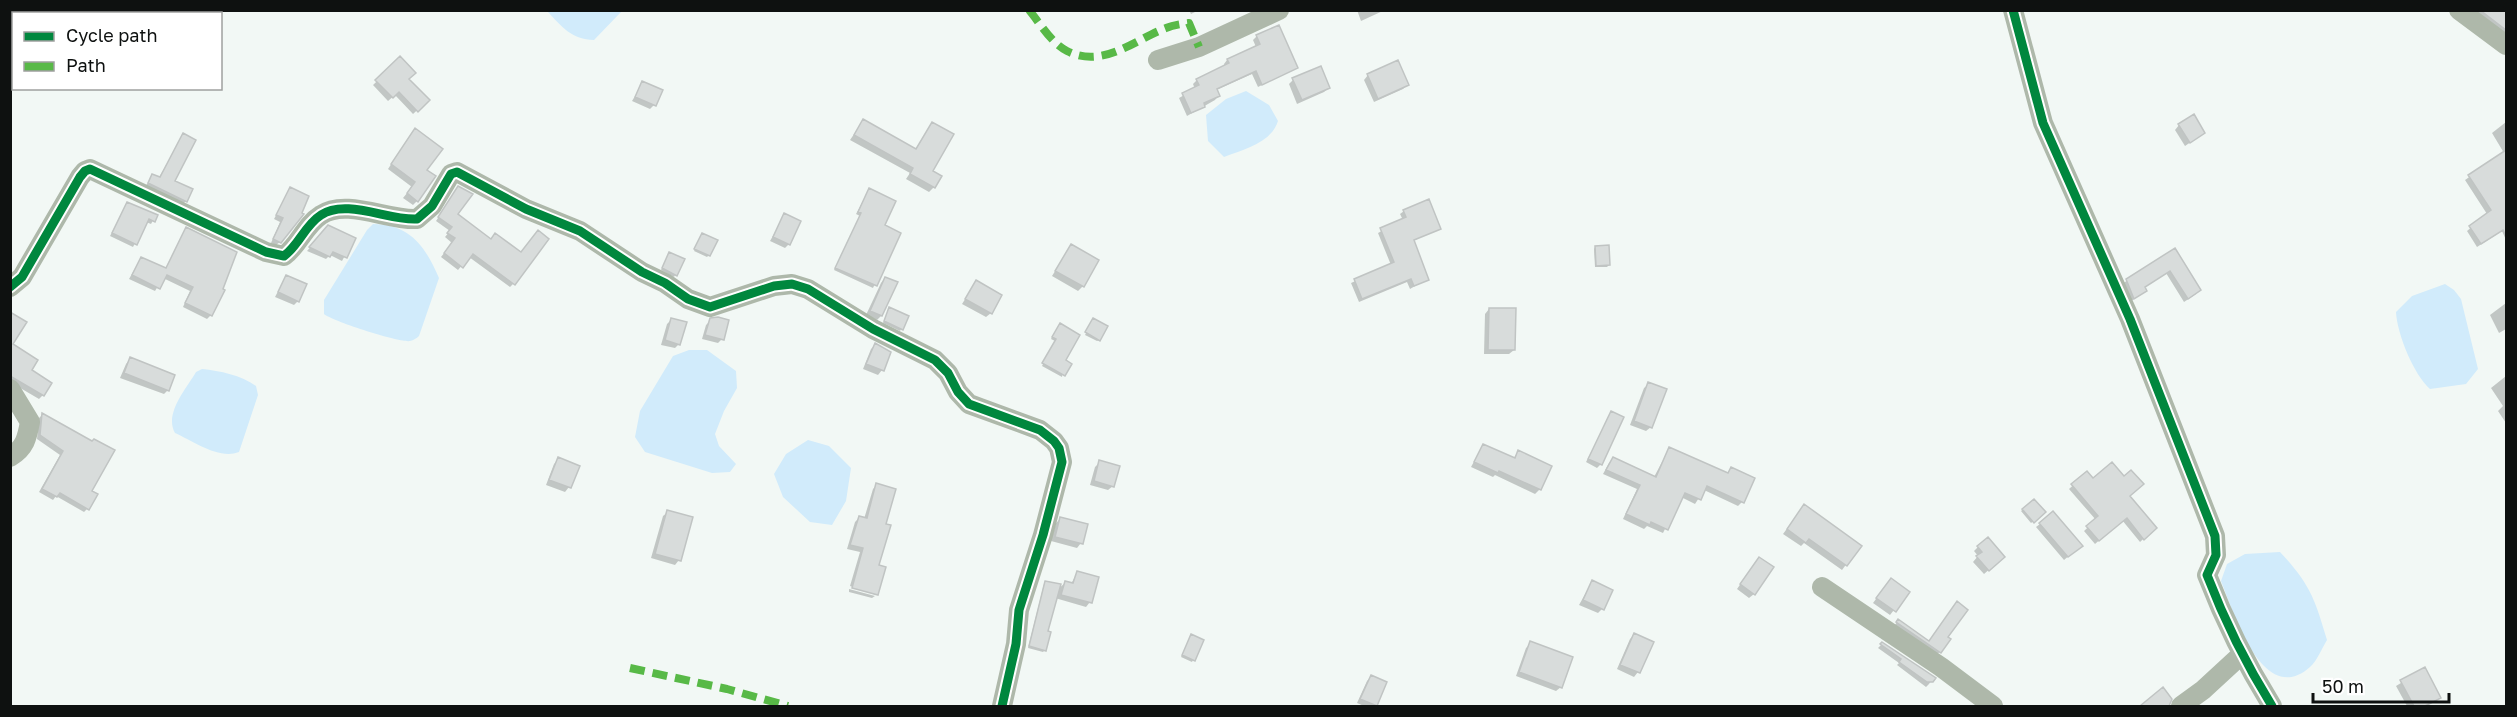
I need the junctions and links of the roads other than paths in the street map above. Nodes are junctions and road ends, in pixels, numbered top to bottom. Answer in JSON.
{"nodes":[{"id":1,"x":1279,"y":10,"type":"edge"},
{"id":2,"x":2013,"y":10,"type":"edge"},
{"id":3,"x":2459,"y":10,"type":"edge"},
{"id":4,"x":2506,"y":45,"type":"edge"},
{"id":5,"x":1158,"y":60,"type":"dead end"},
{"id":6,"x":10,"y":287,"type":"edge"},
{"id":7,"x":10,"y":389,"type":"edge"},
{"id":8,"x":10,"y":457,"type":"edge"},
{"id":9,"x":1822,"y":587,"type":"dead end"},
{"id":10,"x":2241,"y":655,"type":"junction"},
{"id":11,"x":1002,"y":706,"type":"edge"},
{"id":12,"x":1993,"y":706,"type":"edge"},
{"id":13,"x":2181,"y":706,"type":"edge"},
{"id":14,"x":2272,"y":706,"type":"edge"}],
"edges":[{"from":1,"to":5,"type":"street"},
{"from":2,"to":10,"type":"street"},
{"from":3,"to":4,"type":"street"},
{"from":6,"to":11,"type":"street"},
{"from":7,"to":8,"type":"street"},
{"from":9,"to":12,"type":"street"},
{"from":10,"to":13,"type":"street"},
{"from":10,"to":14,"type":"street"}]}
